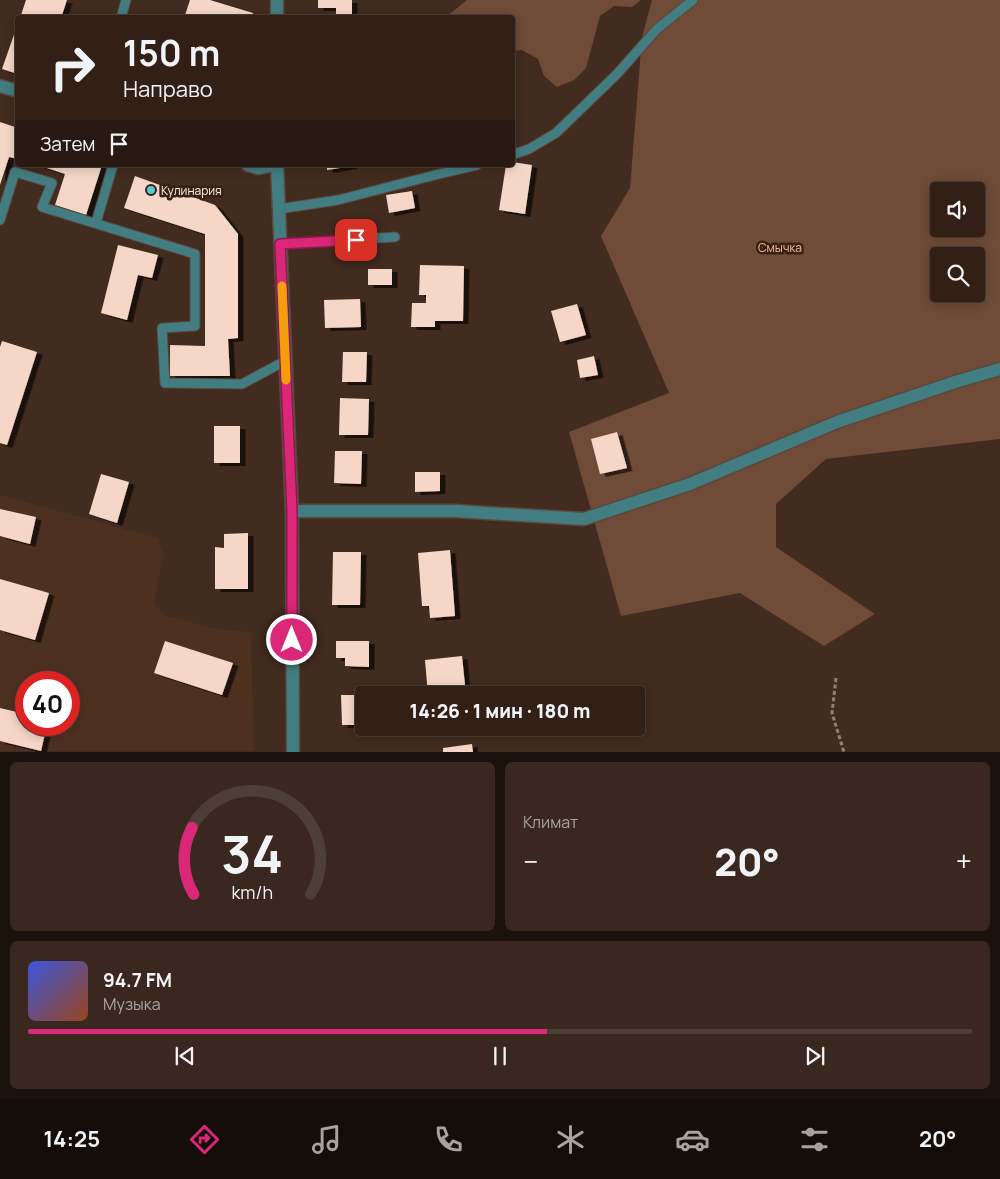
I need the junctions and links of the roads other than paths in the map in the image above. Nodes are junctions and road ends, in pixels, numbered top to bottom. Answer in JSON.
{"nodes":[{"id":1,"x":126,"y":0,"type":"edge"},
{"id":2,"x":277,"y":0,"type":"edge"},
{"id":3,"x":692,"y":0,"type":"edge"},
{"id":4,"x":122,"y":15,"type":"edge"},
{"id":5,"x":277,"y":15,"type":"edge"},
{"id":6,"x":0,"y":86,"type":"edge"},
{"id":7,"x":15,"y":89,"type":"edge"},
{"id":8,"x":515,"y":154,"type":"edge"},
{"id":9,"x":112,"y":167,"type":"edge"},
{"id":10,"x":276,"y":167,"type":"edge"},
{"id":11,"x":469,"y":167,"type":"edge"},
{"id":12,"x":279,"y":209,"type":"junction"},
{"id":13,"x":0,"y":220,"type":"edge"},
{"id":14,"x":96,"y":223,"type":"junction"},
{"id":15,"x":395,"y":237,"type":"dead end"},
{"id":16,"x":280,"y":244,"type":"junction"},
{"id":17,"x":285,"y":361,"type":"junction"},
{"id":18,"x":1000,"y":369,"type":"edge"},
{"id":19,"x":292,"y":511,"type":"junction"},
{"id":20,"x":293,"y":752,"type":"edge"}],
"edges":[{"from":1,"to":4,"type":"lane"},
{"from":2,"to":5,"type":"street"},
{"from":3,"to":8,"type":"lane"},
{"from":6,"to":7,"type":"street"},
{"from":9,"to":14,"type":"lane"},
{"from":10,"to":12,"type":"street"},
{"from":11,"to":12,"type":"lane"},
{"from":12,"to":16,"type":"street"},
{"from":13,"to":14,"type":"lane"},
{"from":14,"to":17,"type":"lane"},
{"from":15,"to":16,"type":"lane"},
{"from":16,"to":17,"type":"street"},
{"from":17,"to":19,"type":"street"},
{"from":18,"to":19,"type":"street"},
{"from":19,"to":20,"type":"street"}]}
